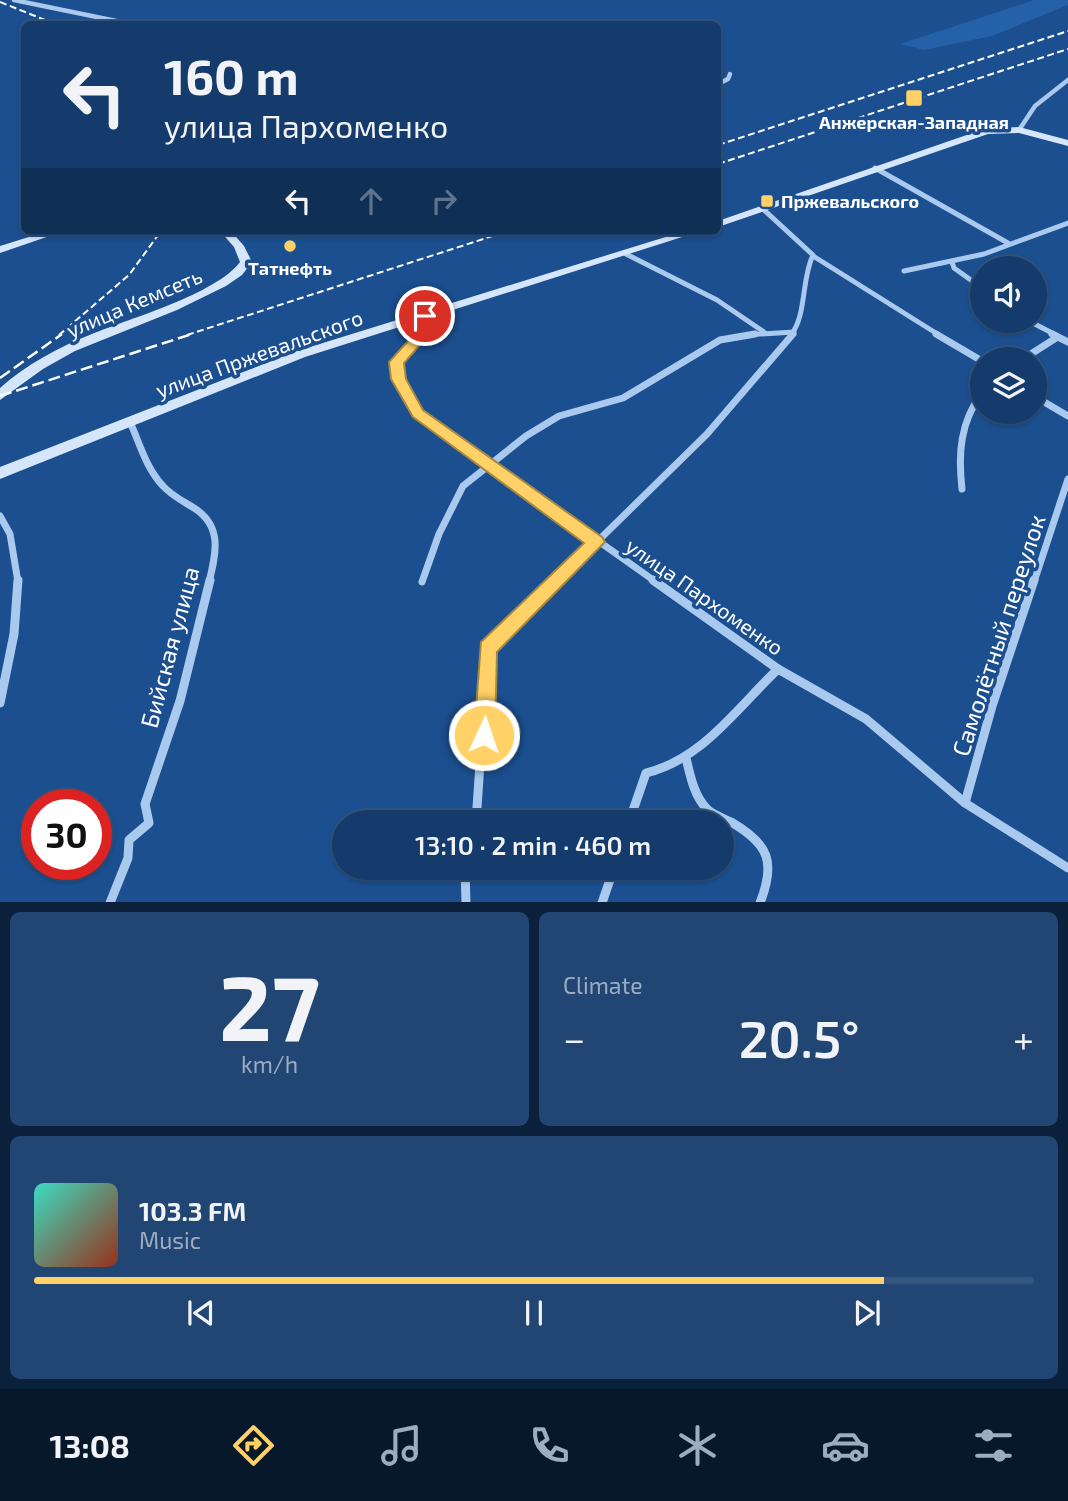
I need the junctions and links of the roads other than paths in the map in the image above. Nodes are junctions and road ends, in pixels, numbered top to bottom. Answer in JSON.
{"nodes":[{"id":1,"x":14,"y":0,"type":"edge"},
{"id":2,"x":116,"y":21,"type":"edge"},
{"id":3,"x":730,"y":74,"type":"dead end"},
{"id":4,"x":1068,"y":80,"type":"edge"},
{"id":5,"x":721,"y":82,"type":"edge"},
{"id":6,"x":1019,"y":130,"type":"junction"},
{"id":7,"x":1068,"y":143,"type":"edge"},
{"id":8,"x":875,"y":168,"type":"junction"},
{"id":9,"x":762,"y":208,"type":"junction"},
{"id":10,"x":721,"y":222,"type":"edge"},
{"id":11,"x":1068,"y":223,"type":"edge"},
{"id":12,"x":47,"y":235,"type":"edge"},
{"id":13,"x":229,"y":235,"type":"edge"},
{"id":14,"x":684,"y":235,"type":"edge"},
{"id":15,"x":1008,"y":243,"type":"junction"},
{"id":16,"x":0,"y":250,"type":"edge"},
{"id":17,"x":626,"y":254,"type":"junction"},
{"id":18,"x":813,"y":255,"type":"junction"},
{"id":19,"x":952,"y":262,"type":"junction"},
{"id":20,"x":904,"y":271,"type":"dead end"},
{"id":21,"x":970,"y":279,"type":"edge"},
{"id":22,"x":425,"y":316,"type":"junction"},
{"id":23,"x":764,"y":332,"type":"junction"},
{"id":24,"x":794,"y":332,"type":"junction"},
{"id":25,"x":1047,"y":332,"type":"edge"},
{"id":26,"x":1056,"y":338,"type":"junction"},
{"id":27,"x":1068,"y":342,"type":"edge"},
{"id":28,"x":1042,"y":347,"type":"edge"},
{"id":29,"x":970,"y":354,"type":"edge"},
{"id":30,"x":0,"y":395,"type":"edge"},
{"id":31,"x":1047,"y":404,"type":"edge"},
{"id":32,"x":970,"y":413,"type":"edge"},
{"id":33,"x":1068,"y":416,"type":"edge"},
{"id":34,"x":130,"y":422,"type":"junction"},
{"id":35,"x":490,"y":467,"type":"junction"},
{"id":36,"x":0,"y":473,"type":"edge"},
{"id":37,"x":1068,"y":479,"type":"edge"},
{"id":38,"x":962,"y":489,"type":"dead end"},
{"id":39,"x":0,"y":516,"type":"edge"},
{"id":40,"x":596,"y":542,"type":"junction"},
{"id":41,"x":422,"y":582,"type":"dead end"},
{"id":42,"x":778,"y":669,"type":"junction"},
{"id":43,"x":0,"y":703,"type":"edge"},
{"id":44,"x":686,"y":758,"type":"junction"},
{"id":45,"x":965,"y":803,"type":"junction"},
{"id":46,"x":477,"y":810,"type":"edge"},
{"id":47,"x":633,"y":810,"type":"edge"},
{"id":48,"x":1068,"y":868,"type":"edge"},
{"id":49,"x":465,"y":880,"type":"edge"},
{"id":50,"x":610,"y":880,"type":"edge"},
{"id":51,"x":110,"y":902,"type":"edge"},
{"id":52,"x":466,"y":902,"type":"edge"},
{"id":53,"x":602,"y":902,"type":"edge"},
{"id":54,"x":760,"y":902,"type":"edge"}],
"edges":[{"from":1,"to":2,"type":"street"},
{"from":3,"to":5,"type":"street"},
{"from":4,"to":6,"type":"street"},
{"from":6,"to":7,"type":"street"},
{"from":6,"to":8,"type":"street"},
{"from":8,"to":9,"type":"street"},
{"from":8,"to":15,"type":"street"},
{"from":9,"to":10,"type":"street"},
{"from":9,"to":18,"type":"street"},
{"from":11,"to":15,"type":"street"},
{"from":12,"to":16,"type":"street"},
{"from":13,"to":30,"type":"street","name":"улица Кемсеть"},
{"from":14,"to":17,"type":"street","name":"улица Пржевальского"},
{"from":15,"to":19,"type":"street"},
{"from":17,"to":22,"type":"street","name":"улица Пржевальского"},
{"from":17,"to":23,"type":"street"},
{"from":18,"to":24,"type":"street"},
{"from":18,"to":29,"type":"street"},
{"from":19,"to":20,"type":"street"},
{"from":19,"to":21,"type":"street"},
{"from":22,"to":34,"type":"street","name":"улица Пржевальского"},
{"from":22,"to":35,"type":"street","name":"улица Пархоменко"},
{"from":23,"to":24,"type":"street"},
{"from":23,"to":35,"type":"street"},
{"from":24,"to":40,"type":"street"},
{"from":25,"to":26,"type":"street"},
{"from":26,"to":27,"type":"street"},
{"from":26,"to":28,"type":"street"},
{"from":31,"to":33,"type":"street"},
{"from":32,"to":38,"type":"street"},
{"from":34,"to":36,"type":"street","name":"улица Пржевальского"},
{"from":34,"to":51,"type":"street","name":"Бийская улица"},
{"from":35,"to":40,"type":"street","name":"улица Пархоменко"},
{"from":35,"to":41,"type":"street"},
{"from":37,"to":45,"type":"street","name":"Самолётный переулок"},
{"from":39,"to":43,"type":"street"},
{"from":40,"to":42,"type":"street","name":"улица Пархоменко"},
{"from":40,"to":46,"type":"street"},
{"from":42,"to":44,"type":"street"},
{"from":42,"to":45,"type":"street","name":"улица Пархоменко"},
{"from":44,"to":47,"type":"street"},
{"from":44,"to":54,"type":"street"},
{"from":45,"to":48,"type":"street","name":"улица Пархоменко"},
{"from":49,"to":52,"type":"street"},
{"from":50,"to":53,"type":"street"}]}
